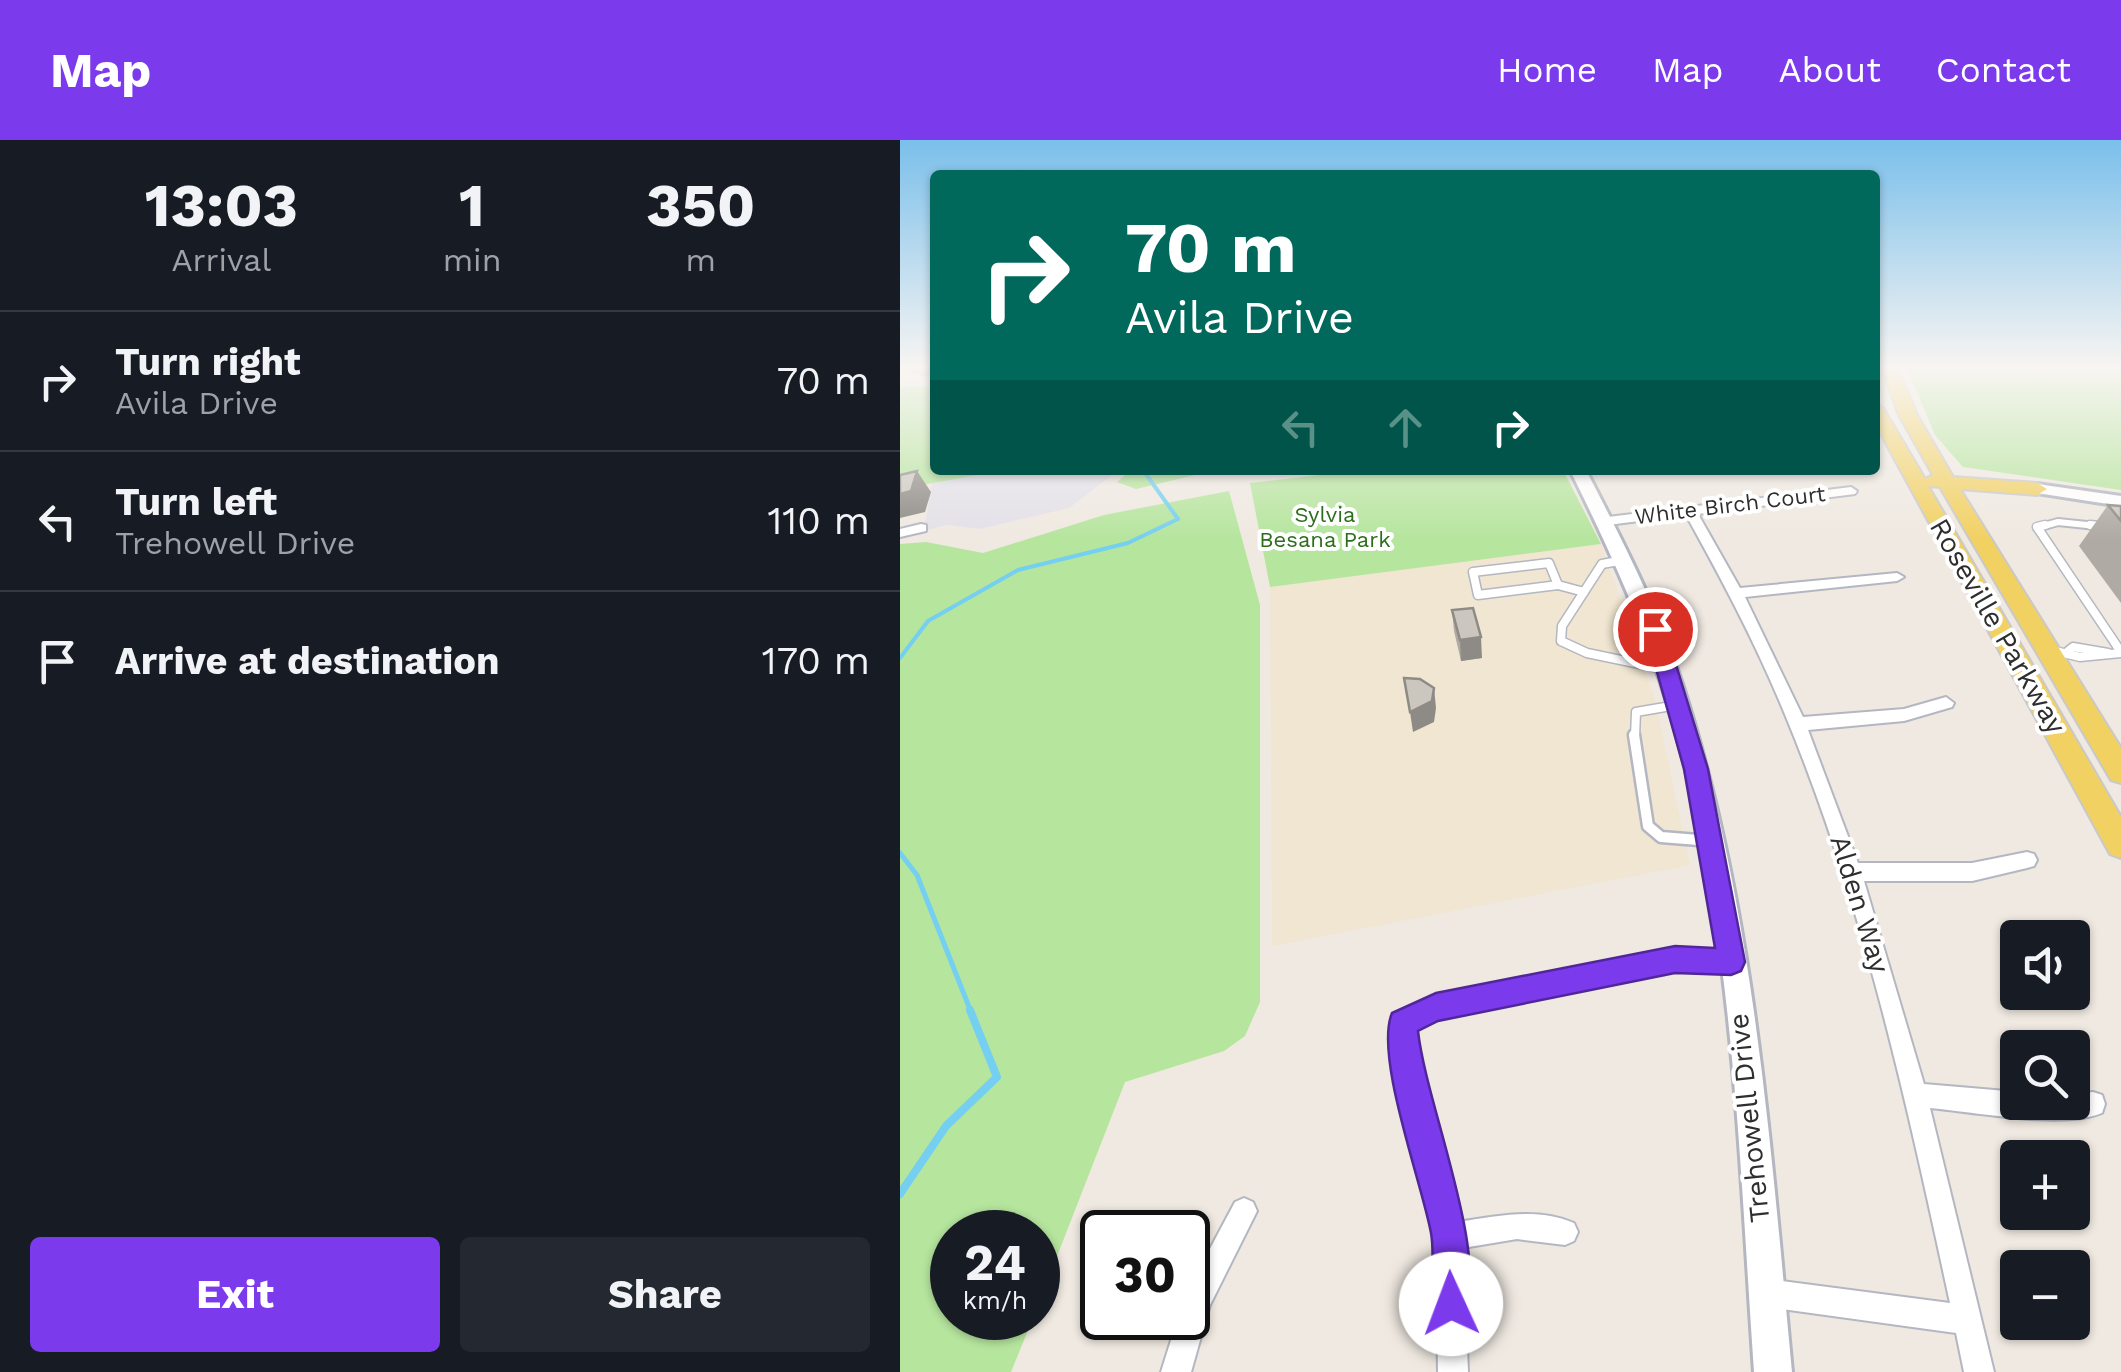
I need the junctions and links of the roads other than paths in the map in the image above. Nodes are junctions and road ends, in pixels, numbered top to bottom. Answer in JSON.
{"nodes":[{"id":1,"x":1884,"y":424,"type":"edge"},
{"id":2,"x":1913,"y":424,"type":"edge"},
{"id":3,"x":1928,"y":450,"type":"junction"},
{"id":4,"x":1581,"y":475,"type":"edge"},
{"id":5,"x":1912,"y":478,"type":"junction"},
{"id":6,"x":1946,"y":483,"type":"junction"},
{"id":7,"x":2037,"y":489,"type":"junction"},
{"id":8,"x":1851,"y":490,"type":"dead end"},
{"id":9,"x":2121,"y":501,"type":"edge"},
{"id":10,"x":1690,"y":510,"type":"junction"},
{"id":11,"x":1608,"y":521,"type":"junction"},
{"id":12,"x":1973,"y":525,"type":"junction"},
{"id":13,"x":921,"y":528,"type":"dead end"},
{"id":14,"x":2121,"y":528,"type":"edge"},
{"id":15,"x":900,"y":533,"type":"edge"},
{"id":16,"x":1626,"y":560,"type":"junction"},
{"id":17,"x":1896,"y":577,"type":"dead end"},
{"id":18,"x":1558,"y":584,"type":"junction"},
{"id":19,"x":1584,"y":592,"type":"junction"},
{"id":20,"x":1740,"y":592,"type":"junction"},
{"id":21,"x":2116,"y":638,"type":"edge"},
{"id":22,"x":2059,"y":651,"type":"junction"},
{"id":23,"x":2121,"y":653,"type":"edge"},
{"id":24,"x":1668,"y":670,"type":"junction"},
{"id":25,"x":1946,"y":703,"type":"dead end"},
{"id":26,"x":1679,"y":705,"type":"junction"},
{"id":27,"x":1800,"y":724,"type":"junction"},
{"id":28,"x":2121,"y":772,"type":"edge"},
{"id":29,"x":1712,"y":841,"type":"junction"},
{"id":30,"x":2121,"y":846,"type":"edge"},
{"id":31,"x":2027,"y":860,"type":"dead end"},
{"id":32,"x":1854,"y":872,"type":"junction"},
{"id":33,"x":1731,"y":962,"type":"junction"},
{"id":34,"x":1915,"y":1096,"type":"junction"},
{"id":35,"x":2093,"y":1104,"type":"dead end"},
{"id":36,"x":1244,"y":1211,"type":"dead end"},
{"id":37,"x":1564,"y":1232,"type":"dead end"},
{"id":38,"x":1450,"y":1237,"type":"junction"},
{"id":39,"x":1766,"y":1293,"type":"junction"},
{"id":40,"x":1967,"y":1320,"type":"junction"},
{"id":41,"x":1176,"y":1372,"type":"edge"},
{"id":42,"x":1453,"y":1372,"type":"edge"},
{"id":43,"x":1774,"y":1372,"type":"edge"},
{"id":44,"x":1979,"y":1372,"type":"edge"}],
"edges":[{"from":1,"to":5,"type":"main road","name":"Roseville Parkway"},
{"from":2,"to":3,"type":"main road","name":"Roseville Parkway"},
{"from":3,"to":6,"type":"main road","name":"Roseville Parkway"},
{"from":3,"to":7,"type":"main road"},
{"from":4,"to":11,"type":"street","name":"Trehowell Drive"},
{"from":5,"to":6,"type":"main road"},
{"from":5,"to":30,"type":"main road","name":"Roseville Parkway"},
{"from":6,"to":7,"type":"main road"},
{"from":6,"to":12,"type":"main road","name":"Roseville Parkway"},
{"from":7,"to":9,"type":"street"},
{"from":7,"to":12,"type":"main road"},
{"from":8,"to":10,"type":"street","name":"White Birch Court"},
{"from":10,"to":11,"type":"street","name":"White Birch Court"},
{"from":10,"to":20,"type":"street","name":"Alden Way"},
{"from":11,"to":16,"type":"street","name":"Trehowell Drive"},
{"from":12,"to":22,"type":"main road","name":"Roseville Parkway"},
{"from":13,"to":15,"type":"street"},
{"from":14,"to":21,"type":"lane"},
{"from":16,"to":19,"type":"lane"},
{"from":16,"to":24,"type":"street","name":"Trehowell Drive"},
{"from":17,"to":20,"type":"street"},
{"from":18,"to":18,"type":"lane"},
{"from":18,"to":19,"type":"lane"},
{"from":19,"to":24,"type":"lane"},
{"from":20,"to":27,"type":"street","name":"Alden Way"},
{"from":21,"to":23,"type":"lane"},
{"from":22,"to":23,"type":"lane"},
{"from":22,"to":28,"type":"main road","name":"Roseville Parkway"},
{"from":24,"to":26,"type":"street","name":"Trehowell Drive"},
{"from":25,"to":27,"type":"street"},
{"from":26,"to":29,"type":"street","name":"Trehowell Drive"},
{"from":26,"to":29,"type":"lane"},
{"from":27,"to":32,"type":"street","name":"Alden Way"},
{"from":29,"to":33,"type":"street","name":"Trehowell Drive"},
{"from":31,"to":32,"type":"street"},
{"from":32,"to":34,"type":"street","name":"Alden Way"},
{"from":33,"to":38,"type":"street"},
{"from":33,"to":39,"type":"street","name":"Trehowell Drive"},
{"from":34,"to":35,"type":"street"},
{"from":34,"to":40,"type":"street","name":"Alden Way"},
{"from":36,"to":41,"type":"street"},
{"from":37,"to":38,"type":"street"},
{"from":38,"to":42,"type":"street"},
{"from":39,"to":40,"type":"street"},
{"from":39,"to":43,"type":"street","name":"Trehowell Drive"},
{"from":40,"to":44,"type":"street","name":"Alden Way"}]}
